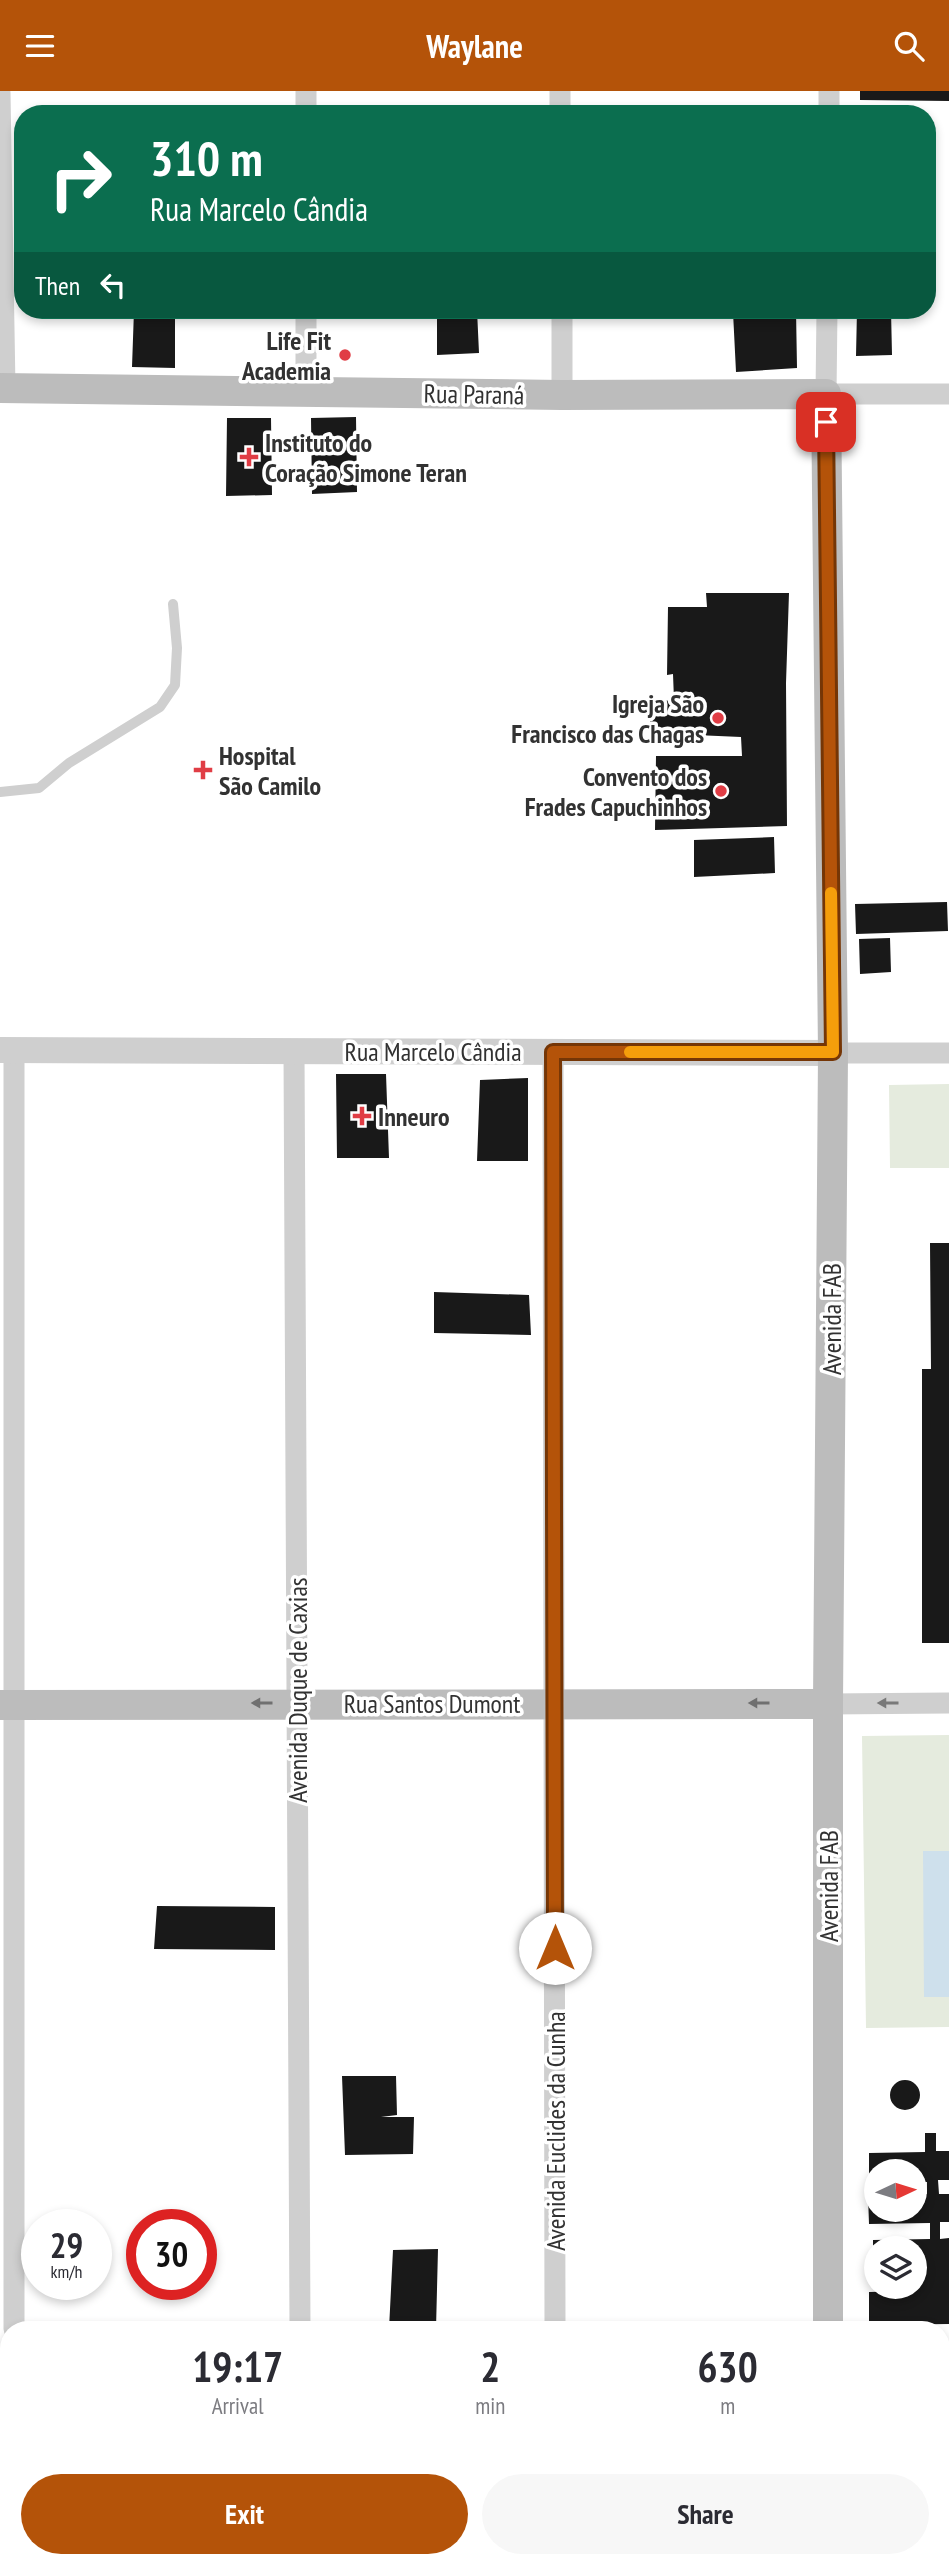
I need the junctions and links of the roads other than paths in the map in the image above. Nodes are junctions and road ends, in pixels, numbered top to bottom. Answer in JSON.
{"nodes":[{"id":1,"x":0,"y":93,"type":"edge"},
{"id":2,"x":306,"y":319,"type":"edge"},
{"id":3,"x":562,"y":319,"type":"edge"},
{"id":4,"x":827,"y":319,"type":"edge"},
{"id":5,"x":3,"y":388,"type":"edge"},
{"id":6,"x":306,"y":392,"type":"junction"},
{"id":7,"x":826,"y":394,"type":"junction"},
{"id":8,"x":949,"y":394,"type":"edge"},
{"id":9,"x":562,"y":395,"type":"junction"},
{"id":10,"x":173,"y":604,"type":"dead end"},
{"id":11,"x":0,"y":792,"type":"edge"},
{"id":12,"x":7,"y":1050,"type":"edge"},
{"id":13,"x":294,"y":1051,"type":"junction"},
{"id":14,"x":553,"y":1052,"type":"junction"},
{"id":15,"x":833,"y":1052,"type":"junction"},
{"id":16,"x":949,"y":1053,"type":"edge"},
{"id":17,"x":298,"y":1703,"type":"junction"},
{"id":18,"x":555,"y":1703,"type":"junction"},
{"id":19,"x":828,"y":1703,"type":"junction"},
{"id":20,"x":949,"y":1703,"type":"edge"},
{"id":21,"x":6,"y":1705,"type":"edge"},
{"id":22,"x":14,"y":2321,"type":"edge"},
{"id":23,"x":300,"y":2321,"type":"edge"},
{"id":24,"x":555,"y":2321,"type":"edge"},
{"id":25,"x":828,"y":2321,"type":"edge"}],
"edges":[{"from":1,"to":5,"type":"street"},
{"from":2,"to":6,"type":"street"},
{"from":3,"to":9,"type":"street"},
{"from":4,"to":7,"type":"street","name":"Avenida FAB"},
{"from":5,"to":6,"type":"main road","name":"Rua Paraná"},
{"from":6,"to":9,"type":"main road","name":"Rua Paraná"},
{"from":7,"to":8,"type":"street","name":"Rua Paraná"},
{"from":7,"to":9,"type":"main road","name":"Rua Paraná"},
{"from":7,"to":15,"type":"main road","name":"Avenida FAB"},
{"from":10,"to":11,"type":"lane"},
{"from":12,"to":13,"type":"street","name":"Rua Marcelo Cândia"},
{"from":12,"to":21,"type":"street"},
{"from":13,"to":14,"type":"street","name":"Rua Marcelo Cândia"},
{"from":13,"to":17,"type":"street","name":"Avenida Duque de Caxias"},
{"from":14,"to":15,"type":"street","name":"Rua Marcelo Cândia"},
{"from":14,"to":18,"type":"street","name":"Avenida Euclides da Cunha"},
{"from":15,"to":16,"type":"street","name":"Rua Marcelo Cândia"},
{"from":15,"to":19,"type":"main road","name":"Avenida FAB"},
{"from":17,"to":18,"type":"main road","name":"Rua Santos Dumont"},
{"from":17,"to":21,"type":"main road","name":"Rua Santos Dumont","one_way":true},
{"from":17,"to":23,"type":"street","name":"Avenida Duque de Caxias"},
{"from":19,"to":18,"type":"main road","name":"Rua Santos Dumont","one_way":true},
{"from":18,"to":24,"type":"street","name":"Avenida Euclides da Cunha"},
{"from":20,"to":19,"type":"street","name":"Rua Santos Dumont","one_way":true},
{"from":19,"to":25,"type":"main road","name":"Avenida FAB"},
{"from":21,"to":22,"type":"street"}]}
